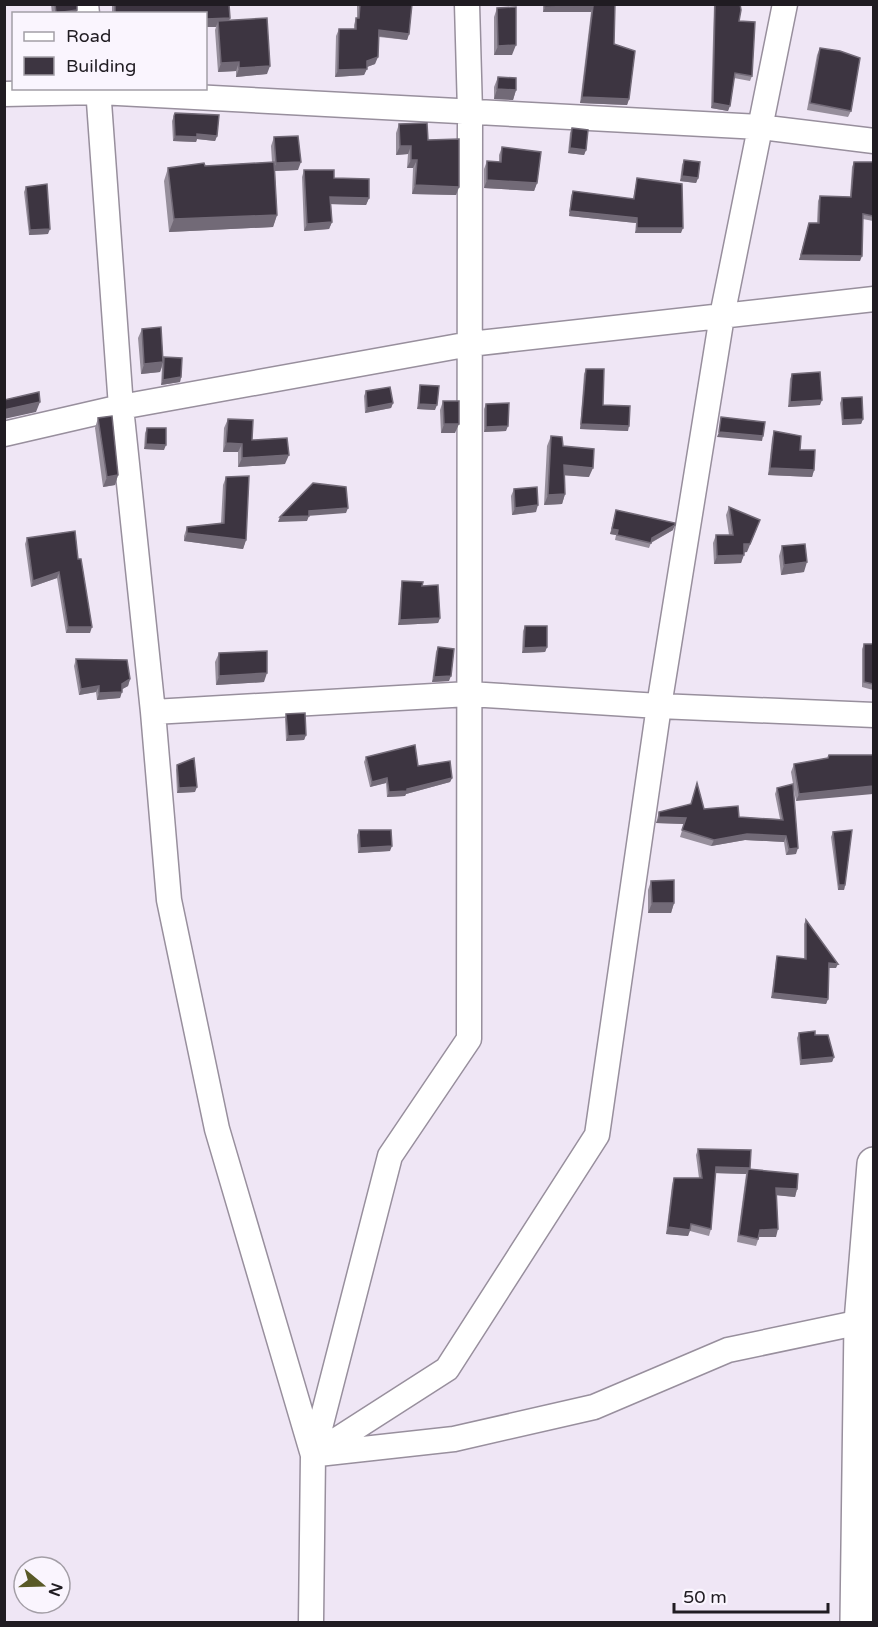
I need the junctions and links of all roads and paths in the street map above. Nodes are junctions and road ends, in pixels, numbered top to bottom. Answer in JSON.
{"nodes":[{"id":1,"x":467,"y":4,"type":"edge"},
{"id":2,"x":786,"y":4,"type":"edge"},
{"id":3,"x":98,"y":90,"type":"edge"},
{"id":4,"x":4,"y":94,"type":"edge"},
{"id":5,"x":470,"y":112,"type":"junction"},
{"id":6,"x":760,"y":127,"type":"junction"},
{"id":7,"x":873,"y":141,"type":"edge"},
{"id":8,"x":873,"y":299,"type":"edge"},
{"id":9,"x":722,"y":316,"type":"junction"},
{"id":10,"x":470,"y":344,"type":"junction"},
{"id":11,"x":121,"y":407,"type":"junction"},
{"id":12,"x":4,"y":434,"type":"edge"},
{"id":13,"x":470,"y":694,"type":"junction"},
{"id":14,"x":659,"y":706,"type":"junction"},
{"id":15,"x":153,"y":712,"type":"junction"},
{"id":16,"x":873,"y":715,"type":"edge"},
{"id":17,"x":873,"y":1164,"type":"edge"},
{"id":18,"x":867,"y":1322,"type":"edge"},
{"id":19,"x":313,"y":1455,"type":"junction"},
{"id":20,"x":857,"y":1622,"type":"edge"},
{"id":21,"x":873,"y":1622,"type":"edge"},
{"id":22,"x":311,"y":1623,"type":"edge"}],
"edges":[{"from":1,"to":5,"type":"street"},
{"from":2,"to":6,"type":"street"},
{"from":3,"to":4,"type":"street"},
{"from":3,"to":5,"type":"street"},
{"from":3,"to":11,"type":"street"},
{"from":5,"to":6,"type":"street"},
{"from":5,"to":10,"type":"street"},
{"from":6,"to":7,"type":"street"},
{"from":6,"to":9,"type":"street"},
{"from":8,"to":9,"type":"street"},
{"from":9,"to":10,"type":"street"},
{"from":9,"to":14,"type":"street"},
{"from":10,"to":11,"type":"street"},
{"from":10,"to":13,"type":"street"},
{"from":11,"to":12,"type":"street"},
{"from":11,"to":15,"type":"street"},
{"from":13,"to":14,"type":"street"},
{"from":13,"to":15,"type":"street"},
{"from":13,"to":19,"type":"street"},
{"from":14,"to":16,"type":"street"},
{"from":14,"to":19,"type":"street"},
{"from":15,"to":19,"type":"street"},
{"from":17,"to":18,"type":"main road"},
{"from":18,"to":19,"type":"street"},
{"from":18,"to":20,"type":"main road"},
{"from":19,"to":22,"type":"street"},
{"from":20,"to":21,"type":"street"}]}
